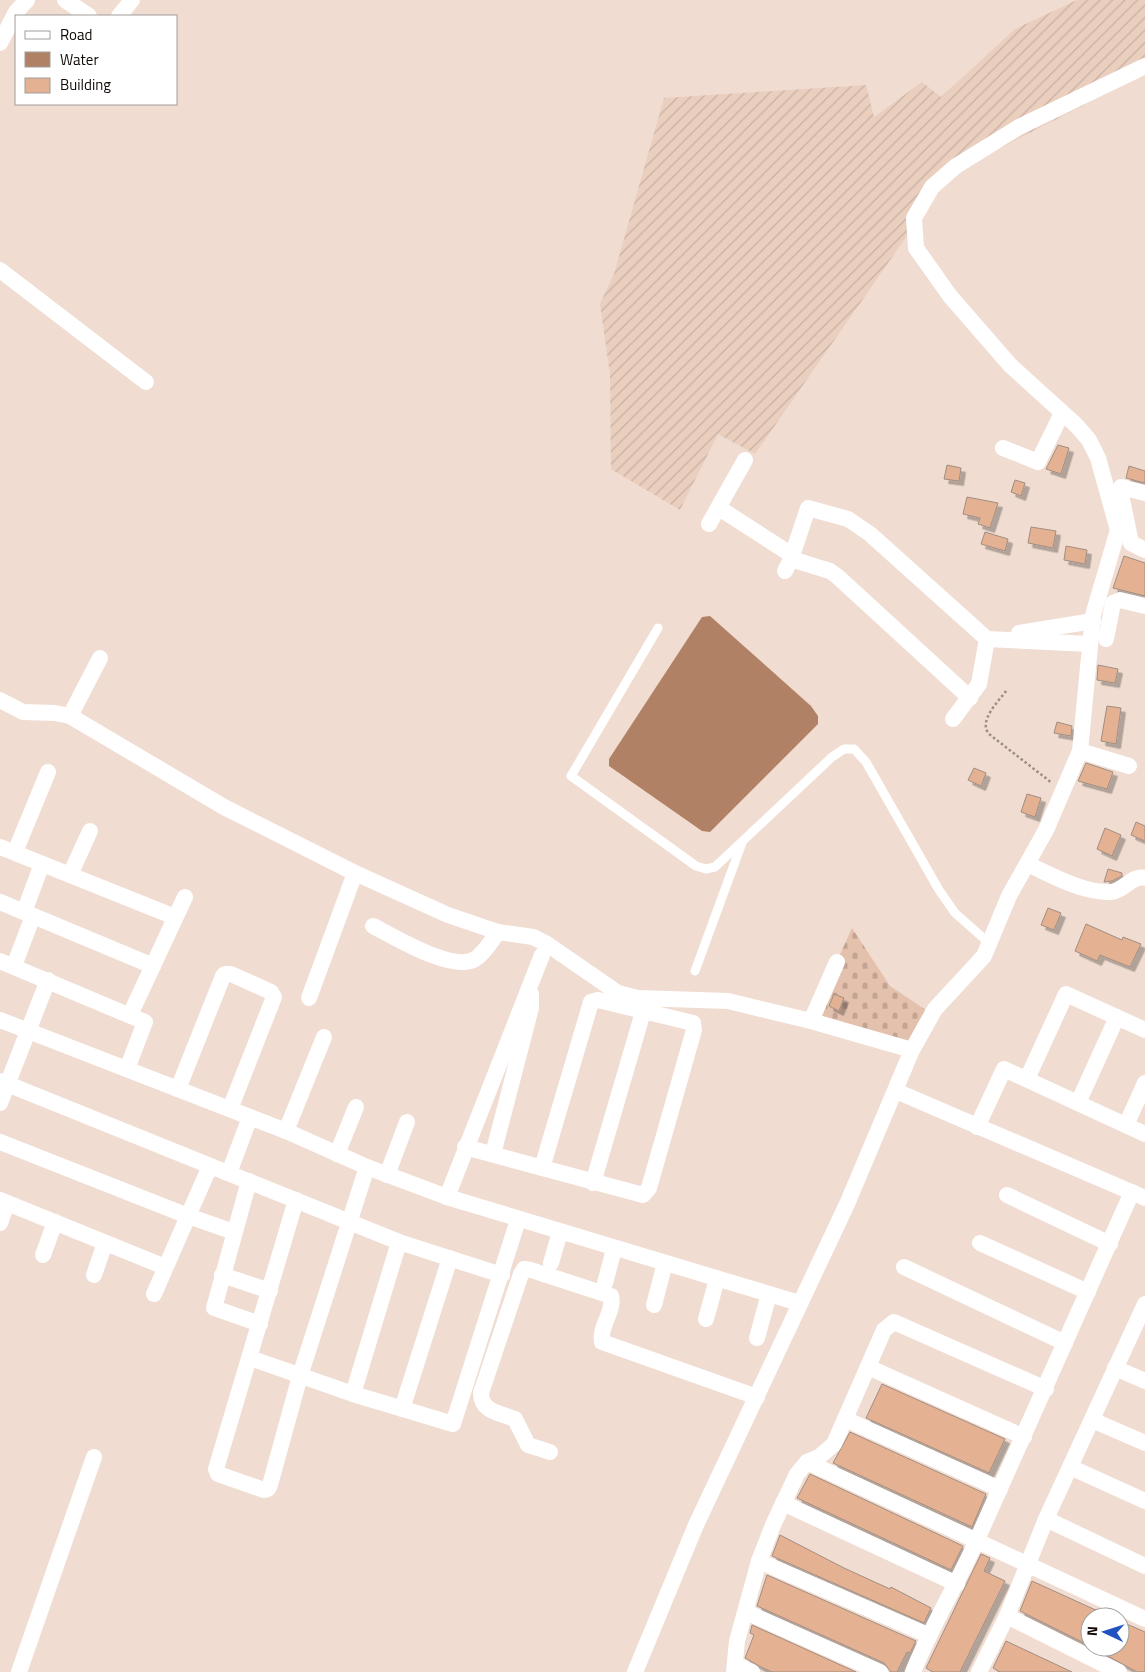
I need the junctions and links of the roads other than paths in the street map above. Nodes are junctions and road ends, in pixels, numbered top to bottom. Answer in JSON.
{"nodes":[{"id":1,"x":27,"y":0,"type":"edge"},
{"id":2,"x":65,"y":0,"type":"edge"},
{"id":3,"x":132,"y":0,"type":"edge"},
{"id":4,"x":88,"y":15,"type":"edge"},
{"id":5,"x":119,"y":15,"type":"edge"},
{"id":6,"x":0,"y":43,"type":"edge"},
{"id":7,"x":1145,"y":66,"type":"edge"},
{"id":8,"x":0,"y":270,"type":"edge"},
{"id":9,"x":146,"y":382,"type":"dead end"},
{"id":10,"x":1062,"y":414,"type":"junction"},
{"id":11,"x":1003,"y":448,"type":"dead end"},
{"id":12,"x":745,"y":460,"type":"dead end"},
{"id":13,"x":1145,"y":493,"type":"edge"},
{"id":14,"x":718,"y":508,"type":"junction"},
{"id":15,"x":709,"y":524,"type":"dead end"},
{"id":16,"x":1145,"y":550,"type":"edge"},
{"id":17,"x":789,"y":562,"type":"junction"},
{"id":18,"x":1145,"y":606,"type":"edge"},
{"id":19,"x":1093,"y":621,"type":"junction"},
{"id":20,"x":658,"y":628,"type":"dead end"},
{"id":21,"x":987,"y":639,"type":"junction"},
{"id":22,"x":1098,"y":642,"type":"junction"},
{"id":23,"x":100,"y":658,"type":"dead end"},
{"id":24,"x":970,"y":698,"type":"junction"},
{"id":25,"x":0,"y":700,"type":"edge"},
{"id":26,"x":70,"y":716,"type":"junction"},
{"id":27,"x":953,"y":719,"type":"dead end"},
{"id":28,"x":1080,"y":751,"type":"junction"},
{"id":29,"x":1129,"y":766,"type":"dead end"},
{"id":30,"x":48,"y":772,"type":"dead end"},
{"id":31,"x":90,"y":831,"type":"dead end"},
{"id":32,"x":743,"y":840,"type":"junction"},
{"id":33,"x":8,"y":850,"type":"edge"},
{"id":34,"x":42,"y":864,"type":"junction"},
{"id":35,"x":1027,"y":864,"type":"junction"},
{"id":36,"x":355,"y":873,"type":"junction"},
{"id":37,"x":70,"y":875,"type":"junction"},
{"id":38,"x":1145,"y":878,"type":"edge"},
{"id":39,"x":185,"y":897,"type":"dead end"},
{"id":40,"x":0,"y":902,"type":"edge"},
{"id":41,"x":29,"y":914,"type":"junction"},
{"id":42,"x":175,"y":917,"type":"junction"},
{"id":43,"x":374,"y":926,"type":"dead end"},
{"id":44,"x":498,"y":932,"type":"junction"},
{"id":45,"x":989,"y":943,"type":"junction"},
{"id":46,"x":542,"y":955,"type":"dead end"},
{"id":47,"x":837,"y":962,"type":"dead end"},
{"id":48,"x":7,"y":963,"type":"edge"},
{"id":49,"x":153,"y":966,"type":"junction"},
{"id":50,"x":695,"y":971,"type":"dead end"},
{"id":51,"x":48,"y":980,"type":"junction"},
{"id":52,"x":530,"y":983,"type":"junction"},
{"id":53,"x":309,"y":998,"type":"dead end"},
{"id":54,"x":643,"y":1012,"type":"junction"},
{"id":55,"x":130,"y":1015,"type":"junction"},
{"id":56,"x":1117,"y":1017,"type":"junction"},
{"id":57,"x":0,"y":1020,"type":"edge"},
{"id":58,"x":811,"y":1020,"type":"junction"},
{"id":59,"x":1145,"y":1030,"type":"edge"},
{"id":60,"x":28,"y":1031,"type":"junction"},
{"id":61,"x":324,"y":1037,"type":"dead end"},
{"id":62,"x":912,"y":1050,"type":"junction"},
{"id":63,"x":126,"y":1069,"type":"junction"},
{"id":64,"x":1027,"y":1079,"type":"junction"},
{"id":65,"x":4,"y":1083,"type":"edge"},
{"id":66,"x":1145,"y":1083,"type":"edge"},
{"id":67,"x":178,"y":1089,"type":"junction"},
{"id":68,"x":896,"y":1091,"type":"junction"},
{"id":69,"x":0,"y":1102,"type":"edge"},
{"id":70,"x":1078,"y":1103,"type":"junction"},
{"id":71,"x":356,"y":1107,"type":"dead end"},
{"id":72,"x":230,"y":1109,"type":"junction"},
{"id":73,"x":250,"y":1117,"type":"junction"},
{"id":74,"x":407,"y":1122,"type":"dead end"},
{"id":75,"x":1126,"y":1125,"type":"junction"},
{"id":76,"x":977,"y":1126,"type":"junction"},
{"id":77,"x":286,"y":1131,"type":"junction"},
{"id":78,"x":1145,"y":1134,"type":"edge"},
{"id":79,"x":0,"y":1142,"type":"edge"},
{"id":80,"x":465,"y":1147,"type":"junction"},
{"id":81,"x":337,"y":1154,"type":"junction"},
{"id":82,"x":493,"y":1154,"type":"junction"},
{"id":83,"x":210,"y":1166,"type":"junction"},
{"id":84,"x":367,"y":1168,"type":"junction"},
{"id":85,"x":542,"y":1168,"type":"junction"},
{"id":86,"x":229,"y":1173,"type":"junction"},
{"id":87,"x":387,"y":1175,"type":"junction"},
{"id":88,"x":249,"y":1181,"type":"junction"},
{"id":89,"x":593,"y":1183,"type":"junction"},
{"id":90,"x":1138,"y":1195,"type":"edge"},
{"id":91,"x":1007,"y":1196,"type":"dead end"},
{"id":92,"x":447,"y":1197,"type":"junction"},
{"id":93,"x":296,"y":1200,"type":"junction"},
{"id":94,"x":4,"y":1201,"type":"edge"},
{"id":95,"x":188,"y":1216,"type":"junction"},
{"id":96,"x":518,"y":1220,"type":"junction"},
{"id":97,"x":55,"y":1222,"type":"junction"},
{"id":98,"x":0,"y":1223,"type":"edge"},
{"id":99,"x":348,"y":1223,"type":"junction"},
{"id":100,"x":234,"y":1232,"type":"junction"},
{"id":101,"x":560,"y":1232,"type":"junction"},
{"id":102,"x":398,"y":1242,"type":"junction"},
{"id":103,"x":105,"y":1243,"type":"junction"},
{"id":104,"x":980,"y":1243,"type":"dead end"},
{"id":105,"x":1110,"y":1244,"type":"junction"},
{"id":106,"x":614,"y":1249,"type":"junction"},
{"id":107,"x":43,"y":1255,"type":"dead end"},
{"id":108,"x":450,"y":1258,"type":"junction"},
{"id":109,"x":552,"y":1263,"type":"dead end"},
{"id":110,"x":665,"y":1263,"type":"junction"},
{"id":111,"x":165,"y":1267,"type":"junction"},
{"id":112,"x":904,"y":1267,"type":"dead end"},
{"id":113,"x":94,"y":1275,"type":"dead end"},
{"id":114,"x":502,"y":1275,"type":"junction"},
{"id":115,"x":222,"y":1276,"type":"junction"},
{"id":116,"x":717,"y":1279,"type":"junction"},
{"id":117,"x":605,"y":1283,"type":"dead end"},
{"id":118,"x":270,"y":1291,"type":"junction"},
{"id":119,"x":1088,"y":1292,"type":"junction"},
{"id":120,"x":154,"y":1294,"type":"dead end"},
{"id":121,"x":769,"y":1294,"type":"junction"},
{"id":122,"x":799,"y":1303,"type":"junction"},
{"id":123,"x":654,"y":1304,"type":"dead end"},
{"id":124,"x":1145,"y":1304,"type":"edge"},
{"id":125,"x":706,"y":1319,"type":"dead end"},
{"id":126,"x":1142,"y":1321,"type":"edge"},
{"id":127,"x":260,"y":1324,"type":"junction"},
{"id":128,"x":757,"y":1338,"type":"dead end"},
{"id":129,"x":1065,"y":1342,"type":"junction"},
{"id":130,"x":250,"y":1358,"type":"junction"},
{"id":131,"x":868,"y":1367,"type":"junction"},
{"id":132,"x":1115,"y":1368,"type":"junction"},
{"id":133,"x":300,"y":1376,"type":"junction"},
{"id":134,"x":1145,"y":1381,"type":"edge"},
{"id":135,"x":1046,"y":1389,"type":"junction"},
{"id":136,"x":353,"y":1394,"type":"junction"},
{"id":137,"x":757,"y":1397,"type":"junction"},
{"id":138,"x":402,"y":1409,"type":"junction"},
{"id":139,"x":845,"y":1418,"type":"junction"},
{"id":140,"x":1092,"y":1420,"type":"junction"},
{"id":141,"x":1024,"y":1437,"type":"junction"},
{"id":142,"x":1145,"y":1443,"type":"edge"},
{"id":143,"x":550,"y":1452,"type":"dead end"},
{"id":144,"x":94,"y":1457,"type":"dead end"},
{"id":145,"x":807,"y":1462,"type":"junction"},
{"id":146,"x":1070,"y":1467,"type":"junction"},
{"id":147,"x":1000,"y":1489,"type":"junction"},
{"id":148,"x":1145,"y":1501,"type":"edge"},
{"id":149,"x":783,"y":1503,"type":"junction"},
{"id":150,"x":1046,"y":1519,"type":"junction"},
{"id":151,"x":976,"y":1542,"type":"junction"},
{"id":152,"x":759,"y":1562,"type":"junction"},
{"id":153,"x":1027,"y":1565,"type":"junction"},
{"id":154,"x":1145,"y":1566,"type":"edge"},
{"id":155,"x":957,"y":1584,"type":"junction"},
{"id":156,"x":746,"y":1612,"type":"junction"},
{"id":157,"x":1007,"y":1616,"type":"junction"},
{"id":158,"x":1145,"y":1619,"type":"edge"},
{"id":159,"x":928,"y":1636,"type":"junction"},
{"id":160,"x":735,"y":1668,"type":"edge"},
{"id":161,"x":986,"y":1670,"type":"edge"},
{"id":162,"x":19,"y":1672,"type":"edge"},
{"id":163,"x":635,"y":1672,"type":"edge"},
{"id":164,"x":752,"y":1672,"type":"edge"},
{"id":165,"x":880,"y":1672,"type":"edge"},
{"id":166,"x":913,"y":1672,"type":"edge"},
{"id":167,"x":1119,"y":1672,"type":"edge"}],
"edges":[{"from":1,"to":6,"type":"street"},
{"from":2,"to":4,"type":"street"},
{"from":3,"to":5,"type":"street"},
{"from":7,"to":10,"type":"street"},
{"from":8,"to":9,"type":"street"},
{"from":10,"to":11,"type":"street"},
{"from":10,"to":19,"type":"street"},
{"from":12,"to":14,"type":"street"},
{"from":13,"to":16,"type":"street"},
{"from":14,"to":15,"type":"street"},
{"from":14,"to":17,"type":"street"},
{"from":17,"to":21,"type":"street"},
{"from":17,"to":24,"type":"street"},
{"from":18,"to":22,"type":"street"},
{"from":19,"to":21,"type":"street"},
{"from":19,"to":22,"type":"street"},
{"from":20,"to":32,"type":"lane"},
{"from":21,"to":22,"type":"street"},
{"from":21,"to":24,"type":"street"},
{"from":22,"to":28,"type":"street"},
{"from":23,"to":26,"type":"street"},
{"from":24,"to":27,"type":"street"},
{"from":25,"to":26,"type":"street"},
{"from":26,"to":36,"type":"street"},
{"from":28,"to":29,"type":"street"},
{"from":28,"to":35,"type":"street"},
{"from":30,"to":33,"type":"street"},
{"from":31,"to":37,"type":"street"},
{"from":32,"to":45,"type":"lane"},
{"from":32,"to":50,"type":"lane"},
{"from":33,"to":34,"type":"street"},
{"from":34,"to":37,"type":"street"},
{"from":34,"to":41,"type":"street"},
{"from":35,"to":38,"type":"street"},
{"from":35,"to":45,"type":"street"},
{"from":36,"to":44,"type":"street"},
{"from":36,"to":53,"type":"street"},
{"from":37,"to":42,"type":"street"},
{"from":39,"to":42,"type":"street"},
{"from":40,"to":41,"type":"street"},
{"from":41,"to":48,"type":"street"},
{"from":41,"to":49,"type":"street"},
{"from":42,"to":49,"type":"street"},
{"from":43,"to":44,"type":"street"},
{"from":44,"to":58,"type":"street"},
{"from":45,"to":62,"type":"street"},
{"from":46,"to":52,"type":"street"},
{"from":47,"to":58,"type":"street"},
{"from":48,"to":51,"type":"street"},
{"from":49,"to":55,"type":"street"},
{"from":51,"to":55,"type":"street"},
{"from":51,"to":60,"type":"street"},
{"from":52,"to":80,"type":"street"},
{"from":52,"to":82,"type":"street"},
{"from":54,"to":85,"type":"street"},
{"from":54,"to":89,"type":"street"},
{"from":54,"to":89,"type":"street"},
{"from":55,"to":63,"type":"street"},
{"from":56,"to":59,"type":"street"},
{"from":56,"to":64,"type":"street"},
{"from":56,"to":70,"type":"street"},
{"from":57,"to":60,"type":"street"},
{"from":58,"to":62,"type":"street"},
{"from":60,"to":63,"type":"street"},
{"from":60,"to":65,"type":"street"},
{"from":61,"to":77,"type":"street"},
{"from":62,"to":68,"type":"street"},
{"from":63,"to":67,"type":"street"},
{"from":64,"to":70,"type":"street"},
{"from":64,"to":76,"type":"street"},
{"from":65,"to":69,"type":"street"},
{"from":65,"to":83,"type":"street"},
{"from":66,"to":75,"type":"street"},
{"from":67,"to":72,"type":"street"},
{"from":67,"to":72,"type":"street"},
{"from":68,"to":76,"type":"street"},
{"from":68,"to":122,"type":"street"},
{"from":70,"to":75,"type":"street"},
{"from":71,"to":81,"type":"street"},
{"from":72,"to":73,"type":"street"},
{"from":73,"to":77,"type":"street"},
{"from":73,"to":86,"type":"street"},
{"from":74,"to":87,"type":"street"},
{"from":75,"to":78,"type":"street"},
{"from":76,"to":90,"type":"street"},
{"from":77,"to":81,"type":"street"},
{"from":79,"to":95,"type":"street"},
{"from":80,"to":82,"type":"street"},
{"from":80,"to":92,"type":"street"},
{"from":81,"to":84,"type":"street"},
{"from":82,"to":85,"type":"street"},
{"from":83,"to":86,"type":"street"},
{"from":83,"to":95,"type":"street"},
{"from":84,"to":87,"type":"street"},
{"from":84,"to":99,"type":"street"},
{"from":85,"to":89,"type":"street"},
{"from":86,"to":88,"type":"street"},
{"from":87,"to":92,"type":"street"},
{"from":88,"to":93,"type":"street"},
{"from":88,"to":100,"type":"street"},
{"from":90,"to":105,"type":"street"},
{"from":91,"to":105,"type":"street"},
{"from":92,"to":96,"type":"street"},
{"from":93,"to":99,"type":"street"},
{"from":93,"to":118,"type":"street"},
{"from":94,"to":97,"type":"street"},
{"from":94,"to":98,"type":"street"},
{"from":95,"to":100,"type":"street"},
{"from":95,"to":111,"type":"street"},
{"from":96,"to":101,"type":"street"},
{"from":96,"to":114,"type":"street"},
{"from":97,"to":103,"type":"street"},
{"from":97,"to":107,"type":"street"},
{"from":99,"to":102,"type":"street"},
{"from":99,"to":133,"type":"street"},
{"from":100,"to":115,"type":"street"},
{"from":101,"to":106,"type":"street"},
{"from":101,"to":109,"type":"street"},
{"from":102,"to":108,"type":"street"},
{"from":102,"to":136,"type":"street"},
{"from":103,"to":111,"type":"street"},
{"from":103,"to":113,"type":"street"},
{"from":104,"to":119,"type":"street"},
{"from":105,"to":119,"type":"street"},
{"from":106,"to":110,"type":"street"},
{"from":106,"to":117,"type":"street"},
{"from":108,"to":114,"type":"street"},
{"from":108,"to":138,"type":"street"},
{"from":110,"to":116,"type":"street"},
{"from":110,"to":123,"type":"street"},
{"from":111,"to":120,"type":"street"},
{"from":112,"to":129,"type":"street"},
{"from":114,"to":138,"type":"street"},
{"from":115,"to":118,"type":"street"},
{"from":115,"to":127,"type":"street"},
{"from":116,"to":121,"type":"street"},
{"from":116,"to":125,"type":"street"},
{"from":118,"to":127,"type":"street"},
{"from":119,"to":129,"type":"street"},
{"from":121,"to":122,"type":"street"},
{"from":121,"to":128,"type":"street"},
{"from":122,"to":137,"type":"street"},
{"from":124,"to":126,"type":"street"},
{"from":126,"to":132,"type":"street"},
{"from":127,"to":130,"type":"street"},
{"from":129,"to":135,"type":"street"},
{"from":130,"to":133,"type":"street"},
{"from":130,"to":133,"type":"street"},
{"from":131,"to":135,"type":"street"},
{"from":131,"to":139,"type":"street"},
{"from":131,"to":141,"type":"street"},
{"from":132,"to":134,"type":"street"},
{"from":132,"to":140,"type":"street"},
{"from":133,"to":136,"type":"street"},
{"from":135,"to":141,"type":"street"},
{"from":136,"to":138,"type":"street"},
{"from":137,"to":143,"type":"street"},
{"from":137,"to":163,"type":"street"},
{"from":139,"to":145,"type":"street"},
{"from":139,"to":147,"type":"street"},
{"from":140,"to":142,"type":"street"},
{"from":140,"to":146,"type":"street"},
{"from":141,"to":147,"type":"street"},
{"from":144,"to":162,"type":"street"},
{"from":145,"to":149,"type":"street"},
{"from":145,"to":151,"type":"street"},
{"from":146,"to":148,"type":"street"},
{"from":146,"to":150,"type":"street"},
{"from":147,"to":151,"type":"street"},
{"from":149,"to":152,"type":"street"},
{"from":149,"to":155,"type":"street"},
{"from":150,"to":153,"type":"street"},
{"from":150,"to":154,"type":"street"},
{"from":151,"to":153,"type":"street"},
{"from":151,"to":155,"type":"street"},
{"from":152,"to":156,"type":"street"},
{"from":152,"to":159,"type":"street"},
{"from":153,"to":157,"type":"street"},
{"from":153,"to":158,"type":"street"},
{"from":155,"to":159,"type":"street"},
{"from":156,"to":160,"type":"street"},
{"from":156,"to":165,"type":"street"},
{"from":157,"to":161,"type":"street"},
{"from":157,"to":167,"type":"street"},
{"from":159,"to":166,"type":"street"},
{"from":160,"to":164,"type":"street"}]}
